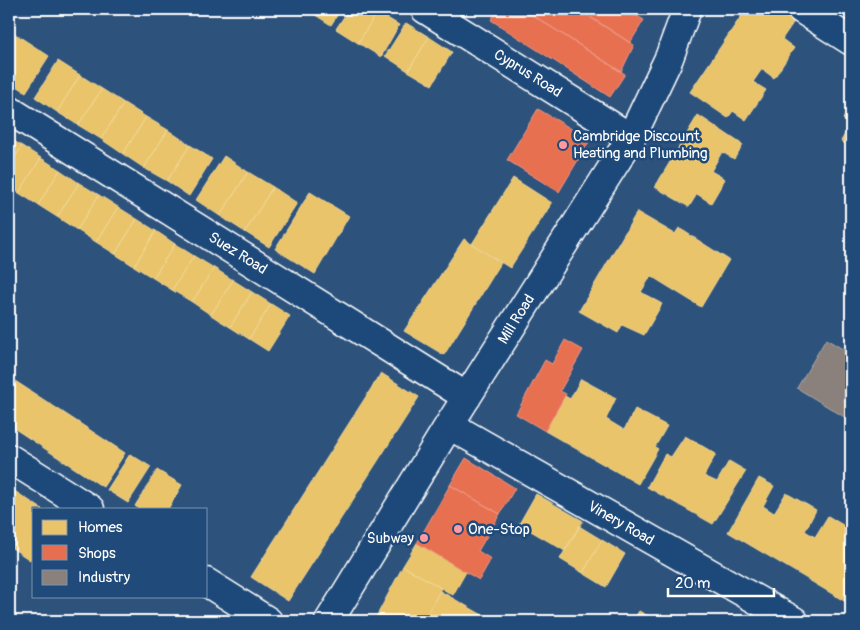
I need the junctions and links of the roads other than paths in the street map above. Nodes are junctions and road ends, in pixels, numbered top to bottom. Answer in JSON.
{"nodes":[{"id":1,"x":424,"y":9,"type":"edge"},
{"id":2,"x":687,"y":9,"type":"edge"},
{"id":3,"x":801,"y":9,"type":"edge"},
{"id":4,"x":851,"y":41,"type":"edge"},
{"id":5,"x":9,"y":110,"type":"edge"},
{"id":6,"x":631,"y":138,"type":"junction"},
{"id":7,"x":467,"y":396,"type":"junction"},
{"id":8,"x":449,"y":425,"type":"junction"},
{"id":9,"x":9,"y":458,"type":"edge"},
{"id":10,"x":88,"y":508,"type":"edge"},
{"id":11,"x":208,"y":583,"type":"edge"},
{"id":12,"x":268,"y":621,"type":"edge"},
{"id":13,"x":329,"y":621,"type":"edge"},
{"id":14,"x":794,"y":621,"type":"edge"}],
"edges":[{"from":1,"to":6,"type":"street","name":"Cyprus Road"},
{"from":2,"to":6,"type":"street","name":"Mill Road"},
{"from":3,"to":4,"type":"street"},
{"from":5,"to":7,"type":"street","name":"Suez Road"},
{"from":6,"to":7,"type":"street","name":"Mill Road"},
{"from":7,"to":8,"type":"street","name":"Mill Road"},
{"from":8,"to":13,"type":"street","name":"Mill Road"},
{"from":8,"to":14,"type":"street","name":"Vinery Road"},
{"from":9,"to":10,"type":"street"},
{"from":11,"to":12,"type":"street"}]}
